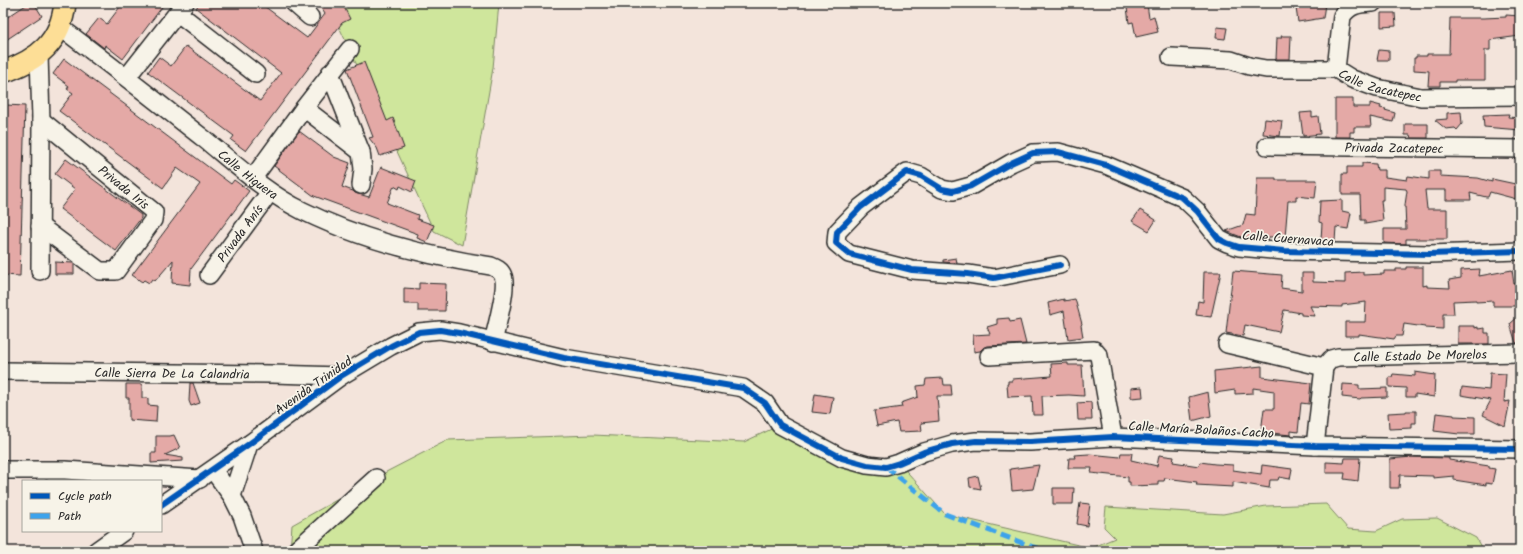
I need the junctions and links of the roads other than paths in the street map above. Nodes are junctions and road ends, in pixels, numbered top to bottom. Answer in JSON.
{"nodes":[{"id":1,"x":66,"y":3,"type":"edge"},
{"id":2,"x":294,"y":3,"type":"edge"},
{"id":3,"x":1374,"y":3,"type":"edge"},
{"id":4,"x":182,"y":8,"type":"edge"},
{"id":5,"x":310,"y":17,"type":"dead end"},
{"id":6,"x":60,"y":27,"type":"junction"},
{"id":7,"x":350,"y":49,"type":"dead end"},
{"id":8,"x":39,"y":54,"type":"junction"},
{"id":9,"x":1170,"y":57,"type":"dead end"},
{"id":10,"x":1336,"y":69,"type":"junction"},
{"id":11,"x":3,"y":72,"type":"edge"},
{"id":12,"x":330,"y":73,"type":"junction"},
{"id":13,"x":256,"y":74,"type":"dead end"},
{"id":14,"x":127,"y":77,"type":"junction"},
{"id":15,"x":1520,"y":96,"type":"edge"},
{"id":16,"x":304,"y":108,"type":"junction"},
{"id":17,"x":41,"y":120,"type":"junction"},
{"id":18,"x":1267,"y":146,"type":"dead end"},
{"id":19,"x":1520,"y":149,"type":"edge"},
{"id":20,"x":361,"y":152,"type":"junction"},
{"id":21,"x":253,"y":178,"type":"junction"},
{"id":22,"x":361,"y":185,"type":"dead end"},
{"id":23,"x":270,"y":192,"type":"junction"},
{"id":24,"x":40,"y":226,"type":"junction"},
{"id":25,"x":1520,"y":251,"type":"edge"},
{"id":26,"x":1060,"y":265,"type":"dead end"},
{"id":27,"x":40,"y":271,"type":"dead end"},
{"id":28,"x":209,"y":275,"type":"dead end"},
{"id":29,"x":493,"y":342,"type":"junction"},
{"id":30,"x":1227,"y":344,"type":"dead end"},
{"id":31,"x":1520,"y":353,"type":"edge"},
{"id":32,"x":989,"y":356,"type":"dead end"},
{"id":33,"x":1324,"y":367,"type":"junction"},
{"id":34,"x":3,"y":371,"type":"edge"},
{"id":35,"x":341,"y":376,"type":"junction"},
{"id":36,"x":1113,"y":437,"type":"junction"},
{"id":37,"x":249,"y":444,"type":"junction"},
{"id":38,"x":1315,"y":446,"type":"junction"},
{"id":39,"x":1520,"y":449,"type":"edge"},
{"id":40,"x":886,"y":467,"type":"joint"},
{"id":41,"x":3,"y":470,"type":"edge"},
{"id":42,"x":207,"y":474,"type":"junction"},
{"id":43,"x":376,"y":478,"type":"dead end"},
{"id":44,"x":232,"y":496,"type":"junction"},
{"id":45,"x":162,"y":504,"type":"edge"},
{"id":46,"x":123,"y":532,"type":"edge"},
{"id":47,"x":96,"y":551,"type":"edge"},
{"id":48,"x":254,"y":551,"type":"edge"},
{"id":49,"x":294,"y":551,"type":"edge"}],
"edges":[{"from":1,"to":6,"type":"main road"},
{"from":2,"to":5,"type":"street"},
{"from":3,"to":10,"type":"street"},
{"from":4,"to":13,"type":"street"},
{"from":4,"to":14,"type":"street"},
{"from":6,"to":8,"type":"main road"},
{"from":6,"to":14,"type":"street","name":"Calle Higuera"},
{"from":7,"to":12,"type":"street"},
{"from":8,"to":11,"type":"main road"},
{"from":8,"to":17,"type":"street"},
{"from":9,"to":10,"type":"street","name":"Calle Zacatepec"},
{"from":10,"to":15,"type":"street","name":"Calle Zacatepec"},
{"from":12,"to":16,"type":"street"},
{"from":12,"to":20,"type":"street"},
{"from":14,"to":21,"type":"street","name":"Calle Higuera"},
{"from":16,"to":20,"type":"street"},
{"from":16,"to":21,"type":"street"},
{"from":17,"to":24,"type":"street"},
{"from":17,"to":24,"type":"street","name":"Privada Iris"},
{"from":18,"to":19,"type":"street","name":"Privada Zacatepec"},
{"from":20,"to":22,"type":"street"},
{"from":21,"to":23,"type":"street","name":"Calle Higuera"},
{"from":23,"to":28,"type":"street","name":"Privada Anís"},
{"from":23,"to":29,"type":"street","name":"Calle Higuera"},
{"from":24,"to":27,"type":"street"},
{"from":25,"to":26,"type":"street","name":"Calle Cuernavaca"},
{"from":29,"to":35,"type":"street","name":"Avenida Trinidad"},
{"from":29,"to":40,"type":"street","name":"Avenida Trinidad"},
{"from":30,"to":33,"type":"street"},
{"from":31,"to":33,"type":"street","name":"Calle Estado De Morelos"},
{"from":32,"to":36,"type":"street"},
{"from":33,"to":38,"type":"street"},
{"from":34,"to":35,"type":"street","name":"Calle Sierra De La Calandria"},
{"from":35,"to":37,"type":"street","name":"Avenida Trinidad"},
{"from":36,"to":38,"type":"street","name":"Calle María Bolaños Cacho"},
{"from":36,"to":40,"type":"street","name":"Calle María Bolaños Cacho"},
{"from":37,"to":42,"type":"street","name":"Avenida Trinidad"},
{"from":37,"to":44,"type":"street"},
{"from":38,"to":39,"type":"street","name":"Calle María Bolaños Cacho"},
{"from":41,"to":42,"type":"street"},
{"from":42,"to":44,"type":"street"},
{"from":42,"to":45,"type":"street","name":"Avenida Trinidad"},
{"from":43,"to":49,"type":"street"},
{"from":44,"to":48,"type":"street"},
{"from":46,"to":47,"type":"street"}]}
